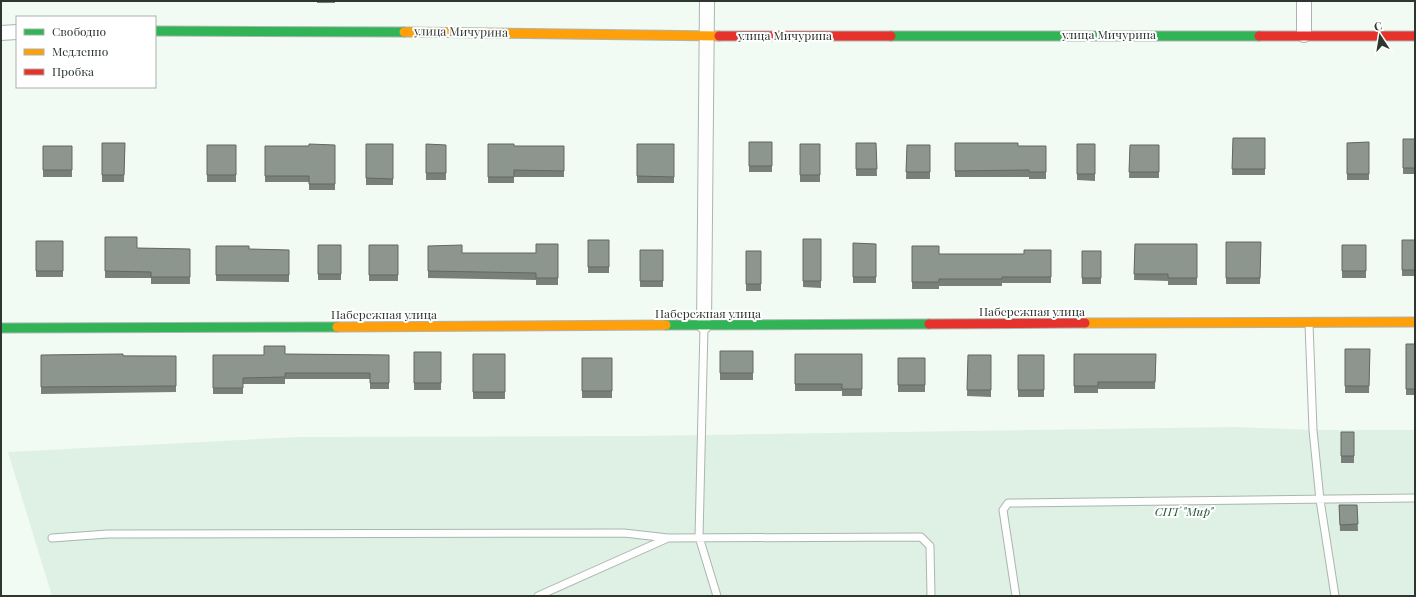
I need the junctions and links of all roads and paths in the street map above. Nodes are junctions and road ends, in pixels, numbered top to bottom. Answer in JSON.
{"nodes":[{"id":1,"x":707,"y":1,"type":"edge"},
{"id":2,"x":1304,"y":1,"type":"edge"},
{"id":3,"x":156,"y":31,"type":"edge"},
{"id":4,"x":1,"y":32,"type":"edge"},
{"id":5,"x":16,"y":32,"type":"edge"},
{"id":6,"x":1304,"y":35,"type":"junction"},
{"id":7,"x":707,"y":36,"type":"junction"},
{"id":8,"x":1415,"y":36,"type":"edge"},
{"id":9,"x":1309,"y":322,"type":"junction"},
{"id":10,"x":1415,"y":322,"type":"edge"},
{"id":11,"x":704,"y":326,"type":"junction"},
{"id":12,"x":1,"y":328,"type":"edge"},
{"id":13,"x":1415,"y":498,"type":"edge"},
{"id":14,"x":1320,"y":500,"type":"junction"},
{"id":15,"x":699,"y":537,"type":"junction"},
{"id":16,"x":52,"y":538,"type":"dead end"},
{"id":17,"x":668,"y":538,"type":"junction"},
{"id":18,"x":538,"y":596,"type":"edge"},
{"id":19,"x":717,"y":596,"type":"edge"},
{"id":20,"x":931,"y":596,"type":"edge"},
{"id":21,"x":1016,"y":596,"type":"edge"},
{"id":22,"x":1335,"y":596,"type":"edge"}],
"edges":[{"from":1,"to":7,"type":"street"},
{"from":2,"to":6,"type":"street"},
{"from":3,"to":7,"type":"street","name":"улица Мичурина"},
{"from":4,"to":5,"type":"street"},
{"from":6,"to":7,"type":"street","name":"улица Мичурина"},
{"from":6,"to":8,"type":"street","name":"улица Мичурина"},
{"from":7,"to":11,"type":"street"},
{"from":9,"to":10,"type":"street","name":"Набережная улица"},
{"from":9,"to":11,"type":"street","name":"Набережная улица"},
{"from":9,"to":14,"type":"lane"},
{"from":11,"to":12,"type":"street","name":"Набережная улица"},
{"from":11,"to":15,"type":"lane"},
{"from":13,"to":14,"type":"lane"},
{"from":14,"to":21,"type":"lane"},
{"from":14,"to":22,"type":"lane"},
{"from":15,"to":17,"type":"lane"},
{"from":15,"to":19,"type":"lane"},
{"from":15,"to":20,"type":"lane"},
{"from":16,"to":17,"type":"lane"},
{"from":17,"to":18,"type":"lane"}]}
